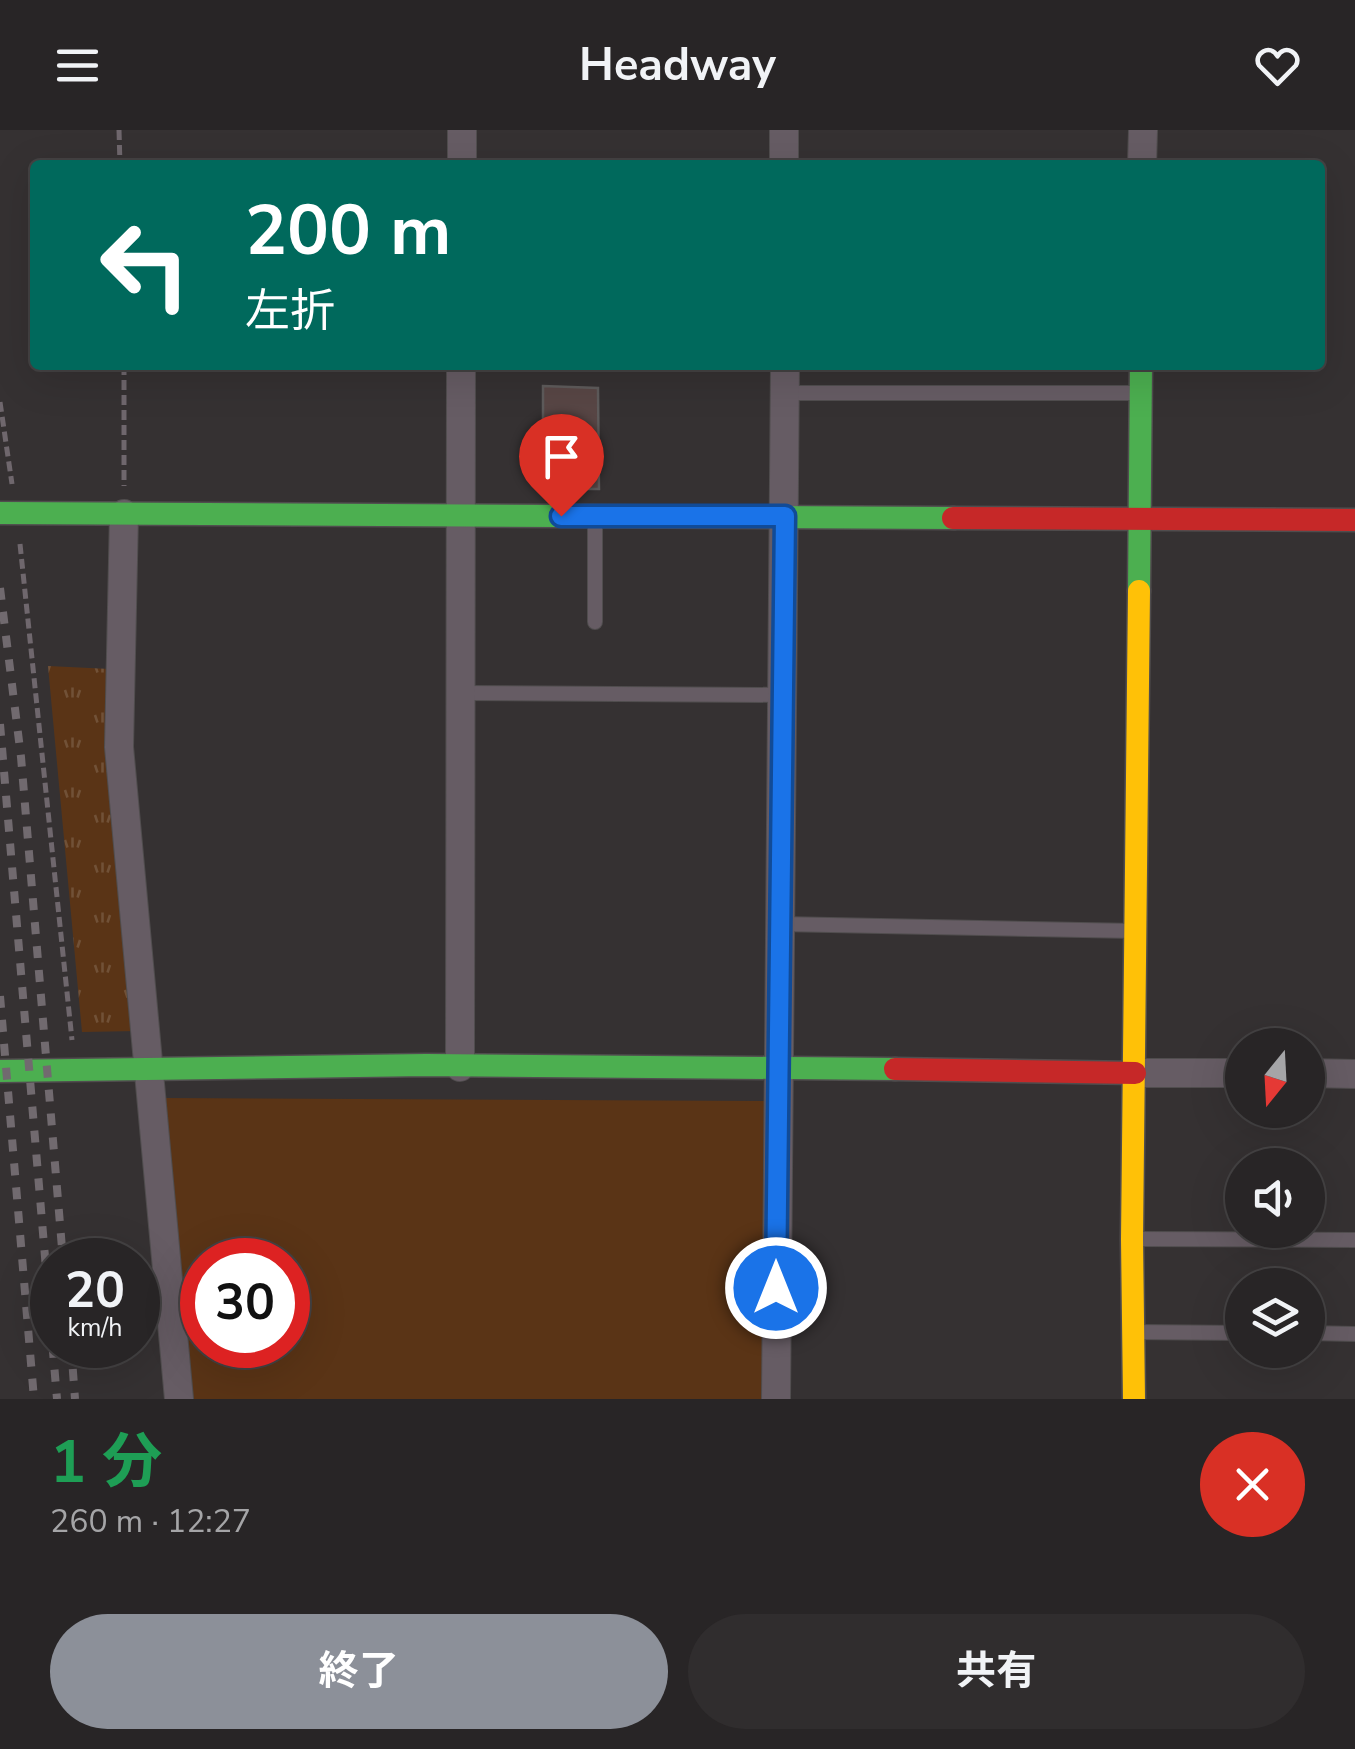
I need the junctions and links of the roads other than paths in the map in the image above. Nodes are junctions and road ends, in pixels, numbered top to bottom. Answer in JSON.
{"nodes":[{"id":1,"x":462,"y":130,"type":"edge"},
{"id":2,"x":784,"y":130,"type":"edge"},
{"id":3,"x":1142,"y":130,"type":"edge"},
{"id":4,"x":462,"y":160,"type":"edge"},
{"id":5,"x":784,"y":160,"type":"edge"},
{"id":6,"x":1142,"y":160,"type":"edge"},
{"id":7,"x":461,"y":370,"type":"edge"},
{"id":8,"x":786,"y":370,"type":"edge"},
{"id":9,"x":1141,"y":370,"type":"edge"},
{"id":10,"x":1141,"y":393,"type":"junction"},
{"id":11,"x":786,"y":394,"type":"junction"},
{"id":12,"x":8,"y":514,"type":"edge"},
{"id":13,"x":124,"y":514,"type":"junction"},
{"id":14,"x":460,"y":515,"type":"junction"},
{"id":15,"x":594,"y":516,"type":"junction"},
{"id":16,"x":785,"y":516,"type":"junction"},
{"id":17,"x":1140,"y":518,"type":"junction"},
{"id":18,"x":1355,"y":520,"type":"edge"},
{"id":19,"x":594,"y":622,"type":"dead end"},
{"id":20,"x":460,"y":693,"type":"junction"},
{"id":21,"x":784,"y":695,"type":"junction"},
{"id":22,"x":780,"y":924,"type":"junction"},
{"id":23,"x":1136,"y":931,"type":"junction"},
{"id":24,"x":150,"y":1066,"type":"junction"},
{"id":25,"x":460,"y":1066,"type":"junction"},
{"id":26,"x":778,"y":1068,"type":"junction"},
{"id":27,"x":0,"y":1071,"type":"edge"},
{"id":28,"x":1135,"y":1073,"type":"junction"},
{"id":29,"x":1225,"y":1073,"type":"edge"},
{"id":30,"x":1325,"y":1074,"type":"edge"},
{"id":31,"x":1355,"y":1074,"type":"edge"},
{"id":32,"x":1132,"y":1239,"type":"junction"},
{"id":33,"x":1355,"y":1240,"type":"edge"},
{"id":34,"x":1134,"y":1332,"type":"junction"},
{"id":35,"x":1225,"y":1333,"type":"edge"},
{"id":36,"x":1325,"y":1334,"type":"edge"},
{"id":37,"x":1355,"y":1334,"type":"edge"},
{"id":38,"x":179,"y":1399,"type":"edge"},
{"id":39,"x":776,"y":1399,"type":"edge"},
{"id":40,"x":1134,"y":1399,"type":"edge"}],
"edges":[{"from":1,"to":4,"type":"street"},
{"from":2,"to":5,"type":"street"},
{"from":3,"to":6,"type":"street"},
{"from":7,"to":14,"type":"street"},
{"from":8,"to":11,"type":"street"},
{"from":9,"to":10,"type":"street"},
{"from":10,"to":11,"type":"lane"},
{"from":10,"to":17,"type":"street"},
{"from":11,"to":16,"type":"street"},
{"from":12,"to":13,"type":"street"},
{"from":13,"to":14,"type":"street"},
{"from":13,"to":24,"type":"street"},
{"from":14,"to":15,"type":"street"},
{"from":14,"to":20,"type":"street"},
{"from":15,"to":16,"type":"street"},
{"from":15,"to":19,"type":"lane"},
{"from":16,"to":17,"type":"street"},
{"from":16,"to":21,"type":"street"},
{"from":17,"to":18,"type":"street"},
{"from":17,"to":23,"type":"street"},
{"from":20,"to":21,"type":"lane"},
{"from":20,"to":25,"type":"street"},
{"from":21,"to":22,"type":"street"},
{"from":22,"to":23,"type":"lane"},
{"from":22,"to":26,"type":"street"},
{"from":23,"to":28,"type":"street"},
{"from":24,"to":25,"type":"street"},
{"from":24,"to":27,"type":"street"},
{"from":24,"to":38,"type":"street"},
{"from":25,"to":26,"type":"street"},
{"from":26,"to":28,"type":"street"},
{"from":26,"to":39,"type":"street"},
{"from":28,"to":29,"type":"street"},
{"from":28,"to":32,"type":"street"},
{"from":30,"to":31,"type":"street"},
{"from":32,"to":33,"type":"lane"},
{"from":32,"to":34,"type":"street"},
{"from":34,"to":35,"type":"lane"},
{"from":34,"to":40,"type":"street"},
{"from":36,"to":37,"type":"lane"}]}
